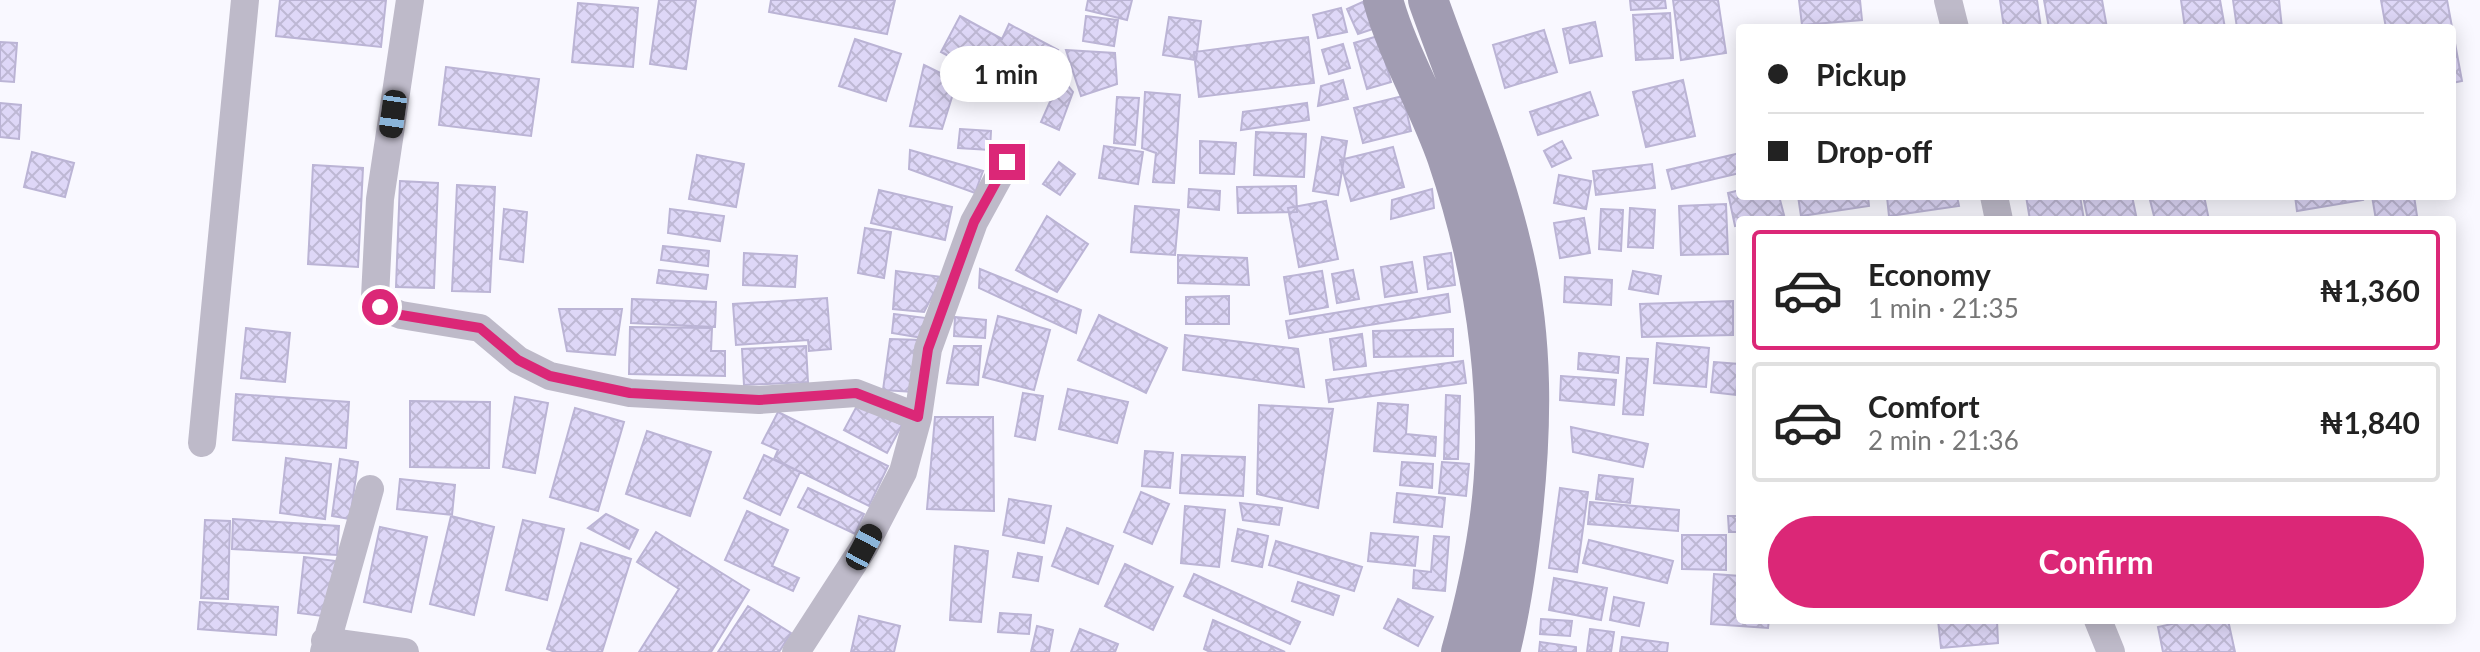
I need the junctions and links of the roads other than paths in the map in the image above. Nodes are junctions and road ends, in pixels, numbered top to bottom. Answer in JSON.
{"nodes":[{"id":1,"x":245,"y":0,"type":"edge"},
{"id":2,"x":410,"y":0,"type":"edge"},
{"id":3,"x":1383,"y":0,"type":"edge"},
{"id":4,"x":1428,"y":0,"type":"edge"},
{"id":5,"x":1948,"y":0,"type":"edge"},
{"id":6,"x":1954,"y":24,"type":"edge"},
{"id":7,"x":1007,"y":162,"type":"dead end"},
{"id":8,"x":918,"y":417,"type":"junction"},
{"id":9,"x":202,"y":443,"type":"dead end"},
{"id":10,"x":370,"y":489,"type":"dead end"},
{"id":11,"x":2100,"y":624,"type":"edge"},
{"id":12,"x":325,"y":646,"type":"edge"},
{"id":13,"x":405,"y":652,"type":"edge"},
{"id":14,"x":796,"y":652,"type":"edge"},
{"id":15,"x":1461,"y":652,"type":"edge"},
{"id":16,"x":1500,"y":652,"type":"edge"},
{"id":17,"x":2111,"y":652,"type":"edge"}],
"edges":[{"from":1,"to":9,"type":"street"},
{"from":2,"to":8,"type":"street"},
{"from":3,"to":15,"type":"main road"},
{"from":4,"to":16,"type":"main road"},
{"from":5,"to":6,"type":"street"},
{"from":7,"to":8,"type":"street"},
{"from":8,"to":14,"type":"street"},
{"from":10,"to":12,"type":"street"},
{"from":11,"to":17,"type":"street"},
{"from":12,"to":13,"type":"street"}]}
